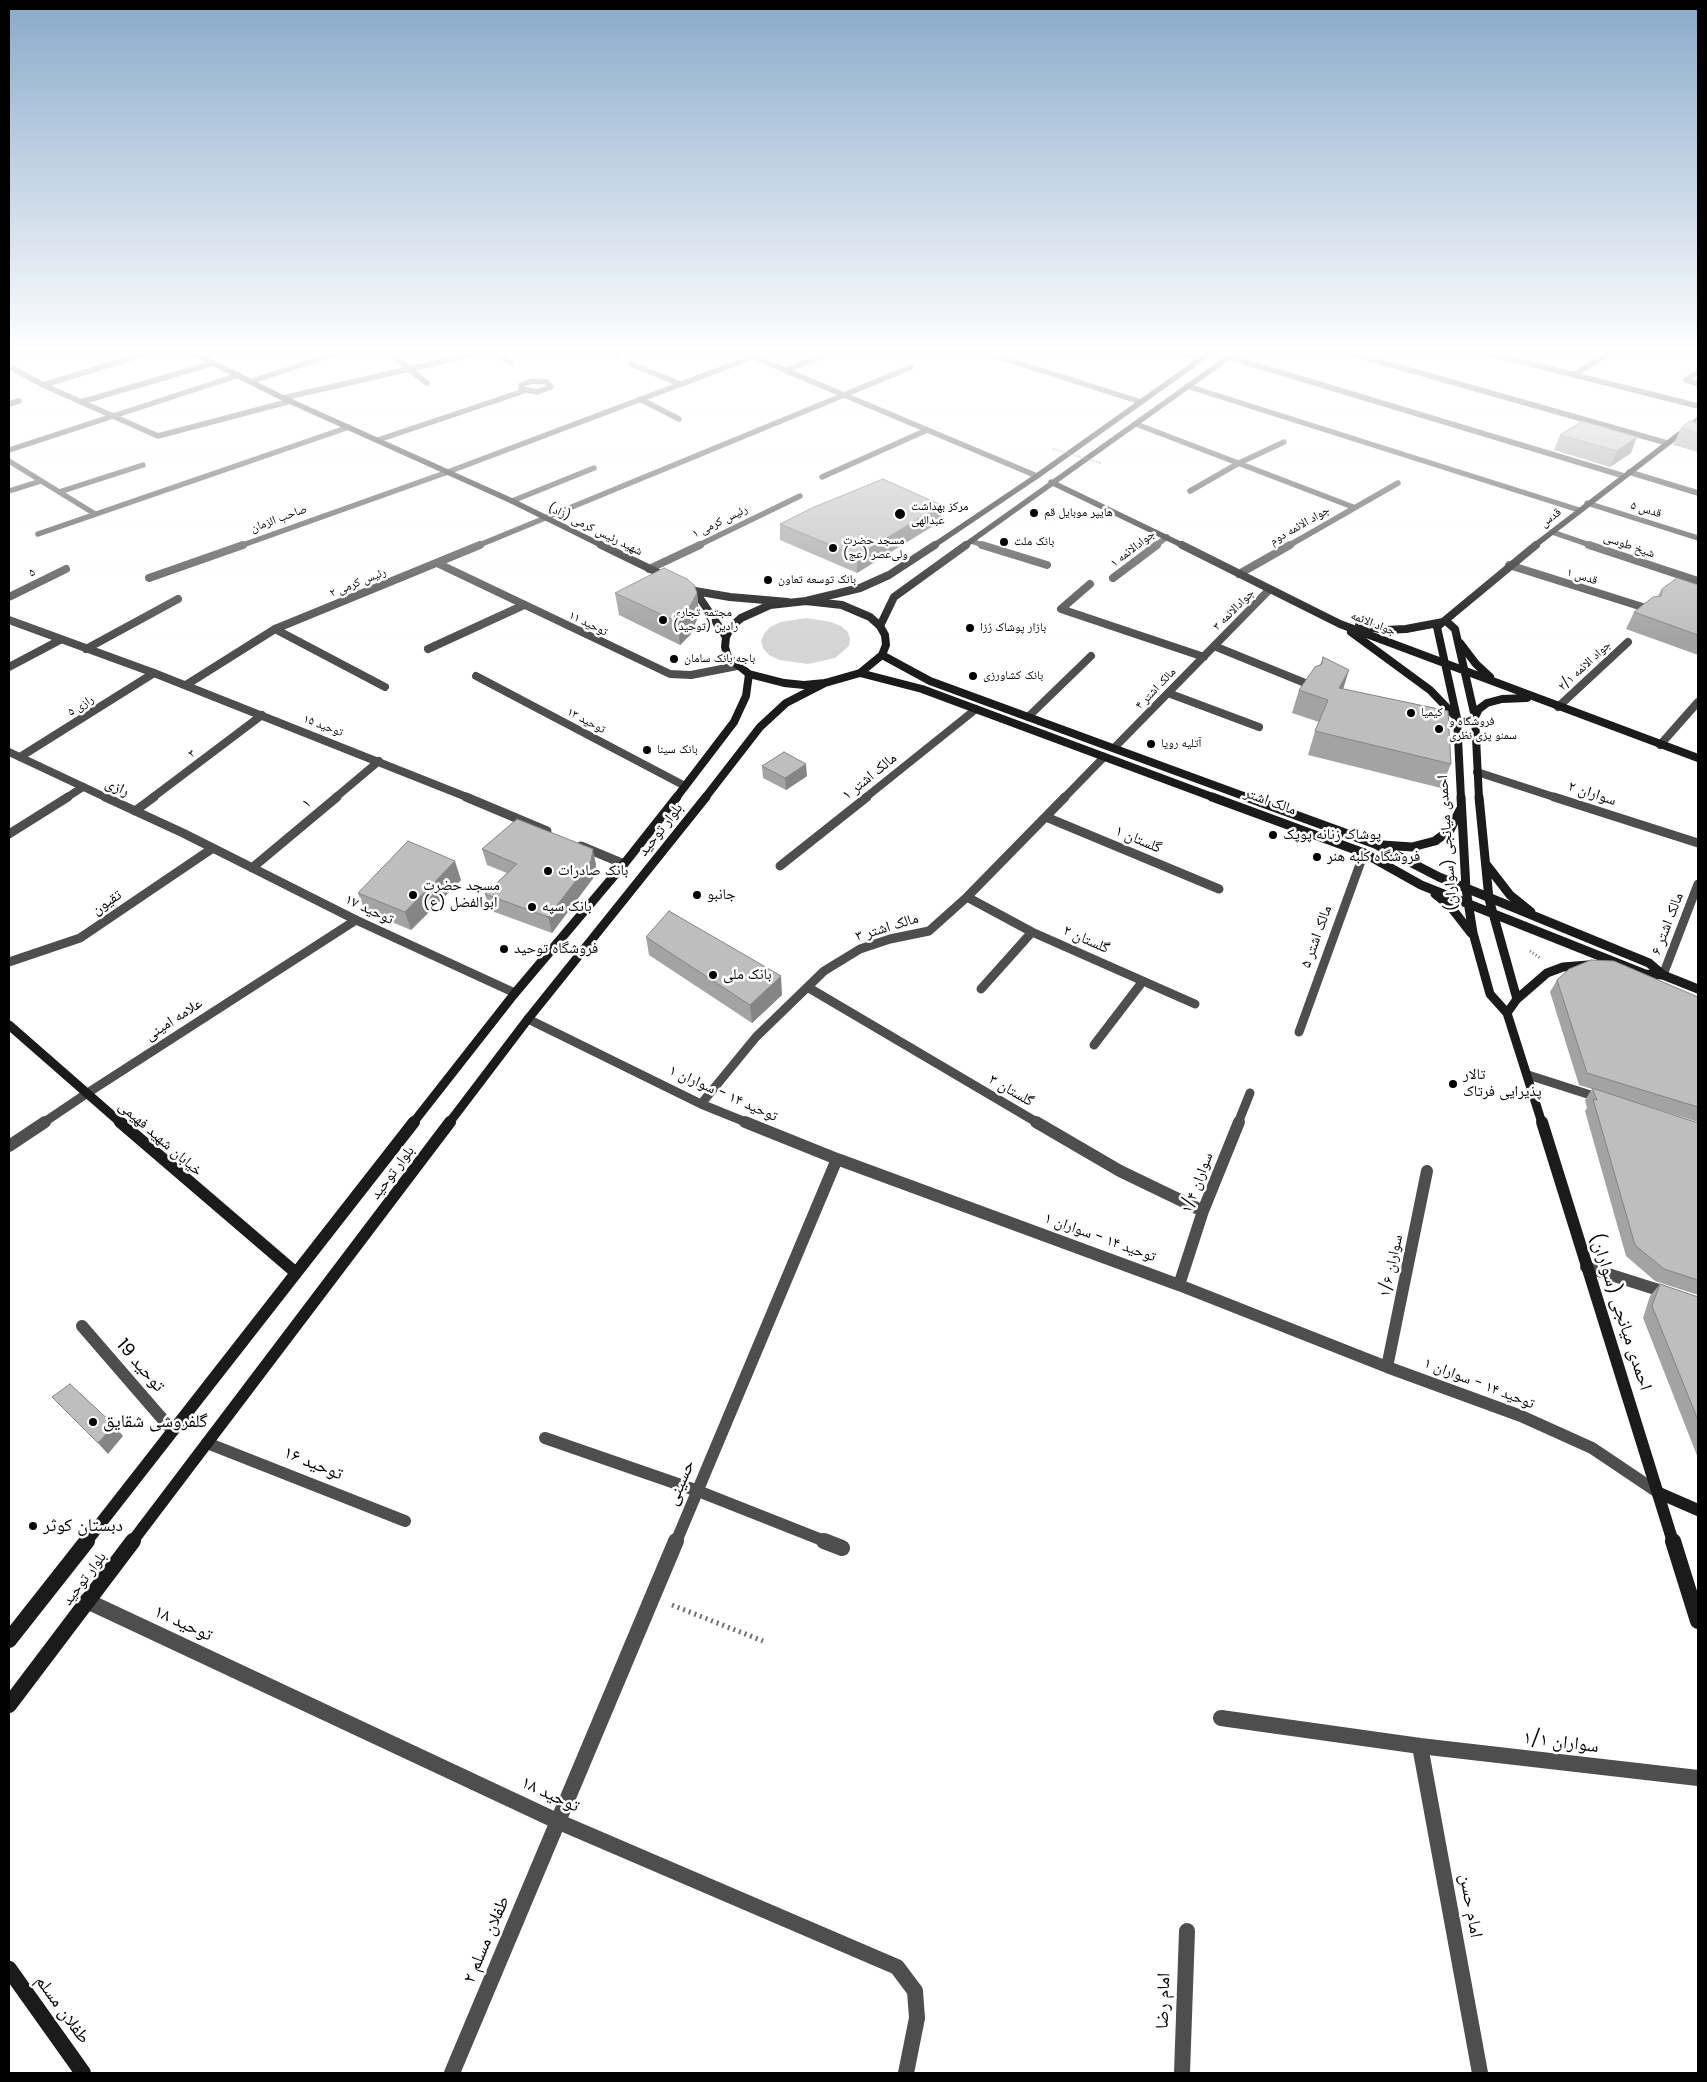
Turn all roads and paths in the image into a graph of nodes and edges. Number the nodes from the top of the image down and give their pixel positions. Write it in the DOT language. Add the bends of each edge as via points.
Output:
graph roads {
  1 [pos="290,447"];
  2 [pos="393,447"];
  3 [pos="513,447"];
  4 [pos="718,447"];
  5 [pos="889,447"];
  6 [pos="968,447"];
  7 [pos="1078,447"];
  8 [pos="1102,447"];
  9 [pos="1197,447"];
  10 [pos="1273,447"];
  11 [pos="1380,447"];
  12 [pos="1536,447"];
  13 [pos="1661,447"];
  14 [pos="1053,449"];
  15 [pos="9,461"];
  16 [pos="1101,463"];
  17 [pos="1239,463"];
  18 [pos="144,465"];
  19 [pos="594,468"];
  20 [pos="445,473"];
  21 [pos="1627,474"];
  22 [pos="1037,476"];
  23 [pos="822,477"];
  24 [pos="42,481"];
  25 [pos="1051,482"];
  26 [pos="1398,483"];
  27 [pos="1190,491"];
  28 [pos="9,492"];
  29 [pos="59,492"];
  30 [pos="1698,493"];
  31 [pos="800,496"];
  32 [pos="512,501"];
  33 [pos="1587,503"];
  34 [pos="1353,507"];
  35 [pos="1579,510"];
  36 [pos="95,514"];
  37 [pos="546,518"];
  38 [pos="1552,532"];
  39 [pos="38,534"];
  40 [pos="1166,537"];
  41 [pos="1698,538"];
  42 [pos="972,541"];
  43 [pos="437,563"];
  44 [pos="1047,565"];
  45 [pos="1509,565"];
  46 [pos="66,569"];
  47 [pos="649,569"];
  48 [pos="1239,574"];
  49 [pos="149,578"];
  50 [pos="1113,578"];
  51 [pos="672,580"];
  52 [pos="1698,582"];
  53 [pos="679,584"];
  54 [pos="1090,584"];
  55 [pos="1269,590"];
  56 [pos="694,591"];
  57 [pos="9,597"];
  58 [pos="178,599"];
  59 [pos="806,601"];
  60 [pos="788,602"];
  61 [pos="524,605"];
  62 [pos="1649,610"];
  63 [pos="1324,616"];
  64 [pos="9,620"];
  65 [pos="1446,621"];
  66 [pos="1340,624"];
  67 [pos="880,626"];
  68 [pos="276,629"];
  69 [pos="726,636"];
  70 [pos="60,640"];
  71 [pos="1457,640"];
  72 [pos="1628,642"];
  73 [pos="1214,646"];
  74 [pos="86,649"];
  75 [pos="428,649"];
  76 [pos="882,655"];
  77 [pos="1091,656"];
  78 [pos="1204,657"];
  79 [pos="1444,663"];
  80 [pos="737,666"];
  81 [pos="9,667"];
  82 [pos="1464,670"];
  83 [pos="154,673"];
  84 [pos="860,673"];
  85 [pos="749,674"];
  86 [pos="476,676"];
  87 [pos="825,683"];
  88 [pos="1497,683"];
  89 [pos="186,685"];
  90 [pos="1310,685"];
  91 [pos="385,687"];
  92 [pos="1168,693"];
  93 [pos="1537,699"];
  94 [pos="1698,702"];
  95 [pos="1558,707"];
  96 [pos="976,709"];
  97 [pos="262,715"];
  98 [pos="1475,716"];
  99 [pos="1028,717"];
  100 [pos="1457,718"];
  101 [pos="1259,727"];
  102 [pos="1660,745"];
  103 [pos="1114,748"];
  104 [pos="9,752"];
  105 [pos="20,757"];
  106 [pos="1104,757"];
  107 [pos="1698,758"];
  108 [pos="379,761"];
  109 [pos="1477,772"];
  110 [pos="685,786"];
  111 [pos="83,787"];
  112 [pos="1460,810"];
  113 [pos="135,811"];
  114 [pos="1046,817"];
  115 [pos="9,834"];
  116 [pos="556,835"];
  117 [pos="575,843"];
  118 [pos="1698,843"];
  119 [pos="1375,844"];
  120 [pos="213,848"];
  121 [pos="1364,853"];
  122 [pos="624,864"];
  123 [pos="1486,864"];
  124 [pos="780,866"];
  125 [pos="252,868"];
  126 [pos="1698,884"];
  127 [pos="1421,885"];
  128 [pos="1220,889"];
  129 [pos="1466,889"];
  130 [pos="967,898"];
  131 [pos="1488,899"];
  132 [pos="1467,904"];
  133 [pos="1493,914"];
  134 [pos="356,920"];
  135 [pos="1544,921"];
  136 [pos="1032,932"];
  137 [pos="1475,940"];
  138 [pos="9,962"];
  139 [pos="1630,968"];
  140 [pos="1663,974"];
  141 [pos="1143,981"];
  142 [pos="809,988"];
  143 [pos="981,989"];
  144 [pos="1698,989"];
  145 [pos="514,993"];
  146 [pos="1517,999"];
  147 [pos="1195,1004"];
  148 [pos="1507,1013"];
  149 [pos="528,1019"];
  150 [pos="9,1025"];
  151 [pos="1299,1032"];
  152 [pos="1094,1045"];
  153 [pos="1528,1075"];
  154 [pos="1250,1093"];
  155 [pos="86,1094"];
  156 [pos="1613,1102"];
  157 [pos="701,1104"];
  158 [pos="9,1146"];
  159 [pos="837,1159"];
  160 [pos="1427,1171"];
  161 [pos="1203,1211"];
  162 [pos="1586,1267"];
  163 [pos="295,1272"];
  164 [pos="1179,1285"];
  165 [pos="1680,1297"];
  166 [pos="82,1326"];
  167 [pos="1387,1367"];
  168 [pos="172,1430"];
  169 [pos="545,1438"];
  170 [pos="207,1443"];
  171 [pos="698,1491"];
  172 [pos="1659,1493"];
  173 [pos="1698,1510"];
  174 [pos="405,1521"];
  175 [pos="842,1548"];
  176 [pos="653,1597"];
  177 [pos="87,1601"];
  178 [pos="1698,1621"];
  179 [pos="9,1640"];
  180 [pos="763,1641"];
  181 [pos="9,1705"];
  182 [pos="1221,1718"];
  183 [pos="1420,1746"];
  184 [pos="1698,1778"];
  185 [pos="560,1822"];
  186 [pos="1187,1931"];
  187 [pos="9,1970"];
  188 [pos="83,2073"];
  189 [pos="452,2073"];
  190 [pos="906,2073"];
  191 [pos="1182,2073"];
  192 [pos="1480,2073"];
  1 -- 36 [label="street"];
  2 -- 20 [label="main road, شهید رئیس کرمی (زاد)"];
  3 -- 20 [label="street, صاحب الزمان"];
  4 -- 37 [label="street, رئیس کرمی ۲"];
  5 -- 23 [label="street"];
  6 -- 22 [label="street"];
  7 -- 22 [label="main road"];
  8 -- 25 [label="main road"];
  9 -- 17 [label="street"];
  10 -- 17 [label="street"];
  11 -- 35 [label="street"];
  12 -- 21 [label="street"];
  13 -- 21 [label="main road, قدس"];
  14 -- 16 [label="path, bridge"];
  15 -- 24 [label="street"];
  17 -- 27 [label="street"];
  17 -- 34 [label="street"];
  18 -- 29 [label="street"];
  19 -- 32 [label="street"];
  20 -- 32 [label="main road, شهید رئیس کرمی (زاد)"];
  20 -- 49 [label="street, صاحب الزمان"];
  21 -- 30 [label="street"];
  21 -- 33 [label="main road, قدس"];
  22 -- 59 [label="main road" via="889,575 860,588"];
  24 -- 28 [label="street"];
  24 -- 29 [label="street"];
  25 -- 40 [label="main road, جواد الائمه"];
  25 -- 42 [label="main road"];
  26 -- 34 [label="street, جواد الائمه دوم"];
  29 -- 36 [label="street"];
  31 -- 47 [label="street, رئیس کرمی ۱"];
  32 -- 37 [label="main road, شهید رئیس کرمی (زاد)"];
  33 -- 35 [label="main road, قدس"];
  33 -- 41 [label="street, قدس ۵"];
  34 -- 48 [label="street, جواد الائمه دوم"];
  35 -- 38 [label="main road, قدس"];
  36 -- 39 [label="street"];
  37 -- 43 [label="street, رئیس کرمی ۲"];
  37 -- 47 [label="main road, شهید رئیس کرمی (زاد)"];
  38 -- 45 [label="main road, قدس"];
  38 -- 52 [label="street, شیخ طوسی"];
  40 -- 48 [label="main road, جواد الائمه"];
  40 -- 50 [label="street, جوادالائمه ۱"];
  42 -- 44 [label="street"];
  42 -- 67 [label="main road" via="894,597"];
  43 -- 61 [label="street, توحید ۱۱"];
  43 -- 68 [label="street, رئیس کرمی ۲"];
  45 -- 62 [label="street, قدس ۱"];
  45 -- 65 [label="main road, قدس"];
  46 -- 57 [label="street, ۵"];
  47 -- 51 [label="main road, شهید رئیس کرمی (زاد)"];
  48 -- 55 [label="main road, جواد الائمه"];
  53 -- 56 [label="main road"];
  54 -- 78 [label="street" via="1061,609"];
  55 -- 63 [label="main road, جواد الائمه"];
  55 -- 73 [label="street, جوادالائمه ۳"];
  56 -- 60 [label="main road"];
  56 -- 69 [label="main road"];
  58 -- 74 [label="street"];
  59 -- 60 [label="main road"];
  59 -- 67 [label="main road" via="842,605 870,617"];
  60 -- 69 [label="main road" via="747,614 731,627"];
  61 -- 75 [label="street"];
  61 -- 80 [label="street, توحید ۱۱" via="670,674 692,675"];
  63 -- 65 [label="main road" via="1385,630 1425,627"];
  63 -- 66 [label="main road, جواد الائمه"];
  64 -- 70 [label="street, توحید ۱۵"];
  65 -- 71 [label="main road" via="1456,629"];
  65 -- 79 [label="main road" via="1437,627"];
  66 -- 79 [label="main road, جواد الائمه"];
  66 -- 100 [label="main road" via="1430,690"];
  67 -- 76 [label="main road" via="886,645"];
  68 -- 89 [label="street, رئیس کرمی ۲"];
  68 -- 91 [label="street"];
  69 -- 80 [label="main road" via="728,657"];
  70 -- 74 [label="street, توحید ۱۵"];
  70 -- 81 [label="street"];
  71 -- 82 [label="main road"];
  71 -- 88 [label="main road"];
  72 -- 95 [label="street, جواد الائمه ۲/۱"];
  73 -- 78 [label="street, مالک اشتر ۴"];
  73 -- 90 [label="street"];
  74 -- 83 [label="street, توحید ۱۵"];
  76 -- 84 [label="main road"];
  76 -- 99 [label="main road, مالک اشتر" via="930,681"];
  77 -- 99 [label="street"];
  78 -- 92 [label="street, مالک اشتر ۴"];
  79 -- 82 [label="main road, جواد الائمه"];
  79 -- 100 [label="main road, احمدی میانجی (سواران)"];
  80 -- 85 [label="main road"];
  82 -- 88 [label="main road, جواد الائمه"];
  82 -- 98 [label="main road"];
  83 -- 89 [label="street, توحید ۱۵"];
  83 -- 105 [label="street, رازی ۵"];
  84 -- 87 [label="main road"];
  84 -- 96 [label="main road, مالک اشتر" via="922,689"];
  85 -- 87 [label="main road" via="784,684"];
  85 -- 110 [label="main road, بلوار توحید" via="746,696 734,722"];
  86 -- 110 [label="street, توحید ۱۳"];
  87 -- 149 [label="main road, بلوار توحید" via="786,703 760,727"];
  88 -- 93 [label="main road, جواد الائمه"];
  89 -- 97 [label="street, توحید ۱۵"];
  92 -- 101 [label="street"];
  92 -- 103 [label="street, مالک اشتر ۴"];
  93 -- 95 [label="main road, جواد الائمه"];
  93 -- 98 [label="main road" via="1517,697 1487,703"];
  94 -- 102 [label="street"];
  95 -- 102 [label="main road, جواد الائمه"];
  96 -- 106 [label="main road, مالک اشتر"];
  96 -- 124 [label="street, مالک اشتر ۱"];
  97 -- 108 [label="street, توحید ۱۵"];
  97 -- 113 [label="street, ۳"];
  98 -- 109 [label="main road"];
  99 -- 103 [label="main road, مالک اشتر"];
  100 -- 112 [label="main road, احمدی میانجی (سواران)"];
  102 -- 107 [label="main road, جواد الائمه"];
  103 -- 119 [label="main road, مالک اشتر"];
  104 -- 105 [label="street, رازی"];
  105 -- 111 [label="street, رازی"];
  106 -- 114 [label="street, مالک اشتر ۳"];
  106 -- 121 [label="main road, مالک اشتر"];
  108 -- 116 [label="street, توحید ۱۵"];
  108 -- 125 [label="street, ۱"];
  109 -- 118 [label="street, سواران ۲"];
  109 -- 123 [label="main road"];
  110 -- 122 [label="main road, بلوار توحید"];
  111 -- 113 [label="street, رازی"];
  111 -- 115 [label="street"];
  112 -- 119 [label="main road" via="1450,830 1435,841 1397,847"];
  112 -- 129 [label="main road, احمدی میانجی (سواران)"];
  113 -- 120 [label="street, رازی"];
  114 -- 128 [label="street, گلستان ۱"];
  114 -- 130 [label="street, مالک اشتر ۳"];
  117 -- 122 [label="street"];
  119 -- 129 [label="main road, مالک اشتر"];
  120 -- 125 [label="street, توحید ۱۷"];
  120 -- 138 [label="street, تقیون" via="80,938"];
  121 -- 127 [label="main road, مالک اشتر"];
  121 -- 151 [label="street, مالک اشتر ۵"];
  122 -- 145 [label="main road, بلوار توحید"];
  123 -- 131 [label="main road"];
  123 -- 135 [label="main road" via="1510,895"];
  125 -- 134 [label="street, توحید ۱۷"];
  126 -- 140 [label="street, مالک اشتر ۶"];
  127 -- 132 [label="main road, مالک اشتر"];
  127 -- 137 [label="main road" via="1450,906"];
  129 -- 131 [label="main road, مالک اشتر"];
  129 -- 132 [label="main road, احمدی میانجی (سواران)"];
  130 -- 136 [label="street, گلستان ۲"];
  130 -- 142 [label="street, مالک اشتر ۳" via="929,930 860,949 824,971"];
  131 -- 133 [label="main road"];
  131 -- 135 [label="main road, مالک اشتر"];
  132 -- 133 [label="main road, مالک اشتر"];
  132 -- 137 [label="main road, احمدی میانجی (سواران)"];
  133 -- 139 [label="main road, مالک اشتر"];
  133 -- 146 [label="main road"];
  134 -- 145 [label="street, توحید ۱۷"];
  134 -- 155 [label="street, علامه امینی"];
  135 -- 140 [label="main road, مالک اشتر" via="1650,963"];
  136 -- 141 [label="street, گلستان ۲"];
  136 -- 143 [label="street"];
  137 -- 148 [label="main road, احمدی میانجی (سواران)" via="1490,994"];
  139 -- 140 [label="main road, مالک اشتر" via="1645,974"];
  139 -- 146 [label="main road" via="1563,967 1547,973"];
  140 -- 144 [label="main road, مالک اشتر"];
  141 -- 147 [label="street, گلستان ۲"];
  141 -- 152 [label="street"];
  142 -- 157 [label="street, مالک اشتر ۳" via="756,1037"];
  142 -- 161 [label="street, گلستان ۳" via="1120,1171"];
  145 -- 163 [label="main road, بلوار توحید"];
  146 -- 148 [label="main road"];
  148 -- 153 [label="main road, احمدی میانجی (سواران)"];
  149 -- 157 [label="street, توحید ۱۴ - سواران ۱"];
  149 -- 170 [label="main road, بلوار توحید"];
  150 -- 155 [label="main road, خیابان شهید فهیمی"];
  153 -- 156 [label="street"];
  153 -- 162 [label="main road, احمدی میانجی (سواران)"];
  154 -- 161 [label="street, سواران ۱/۴"];
  155 -- 158 [label="street, علامه امینی"];
  155 -- 163 [label="main road, خیابان شهید فهیمی"];
  157 -- 159 [label="street, توحید ۱۴ - سواران ۱"];
  159 -- 164 [label="street, توحید ۱۴ - سواران ۱"];
  159 -- 171 [label="street, حسینی"];
  160 -- 167 [label="street, سواران ۱/۶"];
  161 -- 164 [label="street, سواران ۱/۴"];
  162 -- 165 [label="street"];
  162 -- 172 [label="main road, احمدی میانجی (سواران)"];
  163 -- 168 [label="main road, بلوار توحید"];
  164 -- 167 [label="street, توحید ۱۴ - سواران ۱"];
  166 -- 168 [label="street, توحید 19"];
  167 -- 172 [label="street, توحید ۱۴ - سواران ۱" via="1521,1416 1592,1448"];
  168 -- 179 [label="main road, بلوار توحید"];
  169 -- 171 [label="street"];
  170 -- 174 [label="street, توحید ۱۶"];
  170 -- 177 [label="main road, بلوار توحید"];
  171 -- 175 [label="street"];
  171 -- 176 [label="street, حسینی"];
  172 -- 173 [label="main road"];
  172 -- 178 [label="main road, احمدی میانجی (سواران)"];
  176 -- 180 [label="path"];
  176 -- 185 [label="street, حسینی"];
  177 -- 181 [label="main road, بلوار توحید"];
  177 -- 185 [label="street, توحید ۱۸"];
  182 -- 183 [label="street, سواران ۱/۱"];
  183 -- 184 [label="street, سواران ۱/۱"];
  183 -- 192 [label="street, امام حسن"];
  185 -- 189 [label="street, طفلان مسلم ۲"];
  185 -- 190 [label="street, توحید ۱۸" via="897,1967 915,1990 917,2018"];
  186 -- 191 [label="street, امام رضا"];
  187 -- 188 [label="main road, طفلان مسلم"];
}
